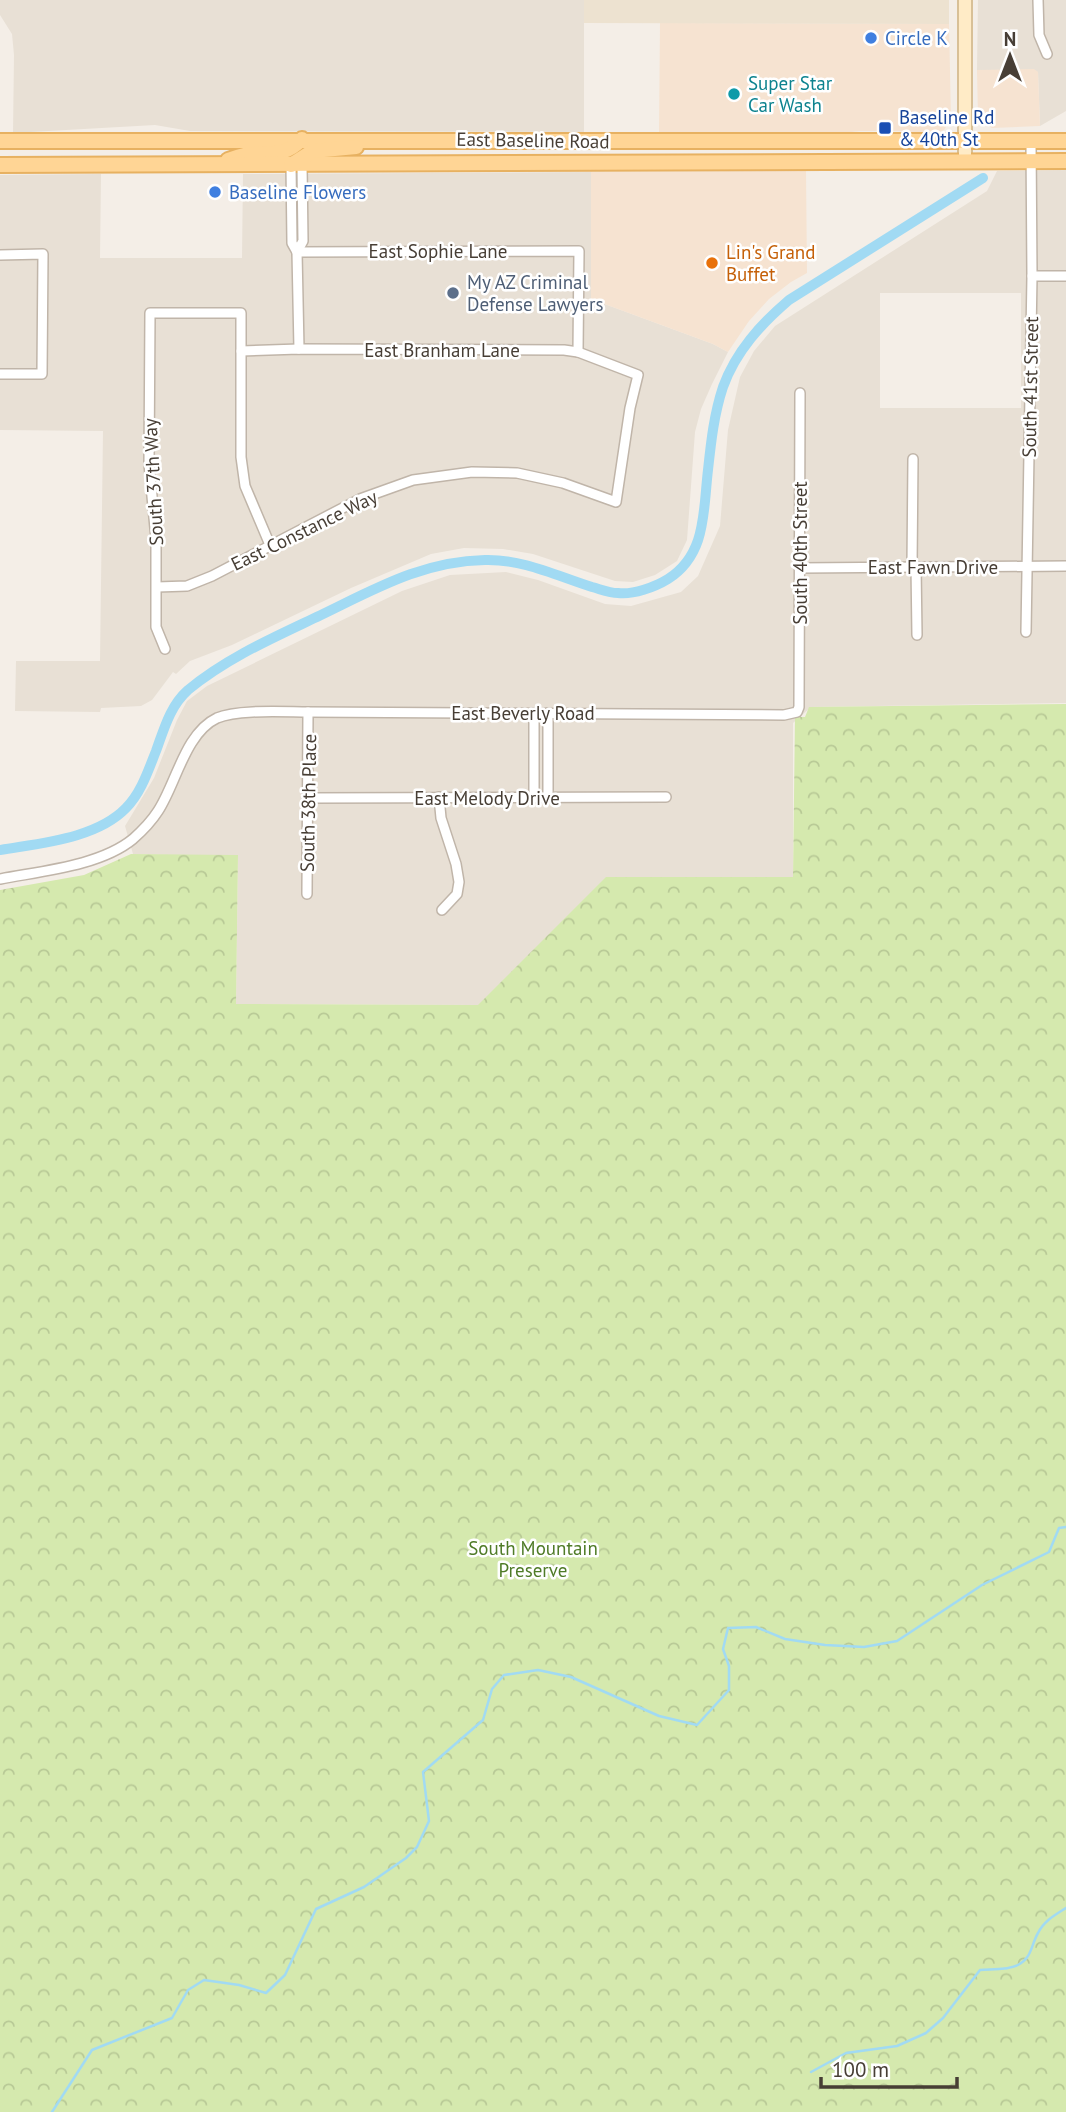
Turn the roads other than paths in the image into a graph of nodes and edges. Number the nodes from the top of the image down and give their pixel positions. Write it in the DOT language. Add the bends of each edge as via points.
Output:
graph roads {
  1 [pos="965,0"];
  2 [pos="1038,0"];
  3 [pos="1047,54"];
  4 [pos="94,140"];
  5 [pos="0,141"];
  6 [pos="1066,141"];
  7 [pos="965,142"];
  8 [pos="1031,142"];
  9 [pos="775,143"];
  10 [pos="297,152"];
  11 [pos="1031,161"];
  12 [pos="1066,161"];
  13 [pos="965,162"];
  14 [pos="774,163"];
  15 [pos="0,165"];
  16 [pos="94,165"];
  17 [pos="302,214"];
  18 [pos="292,215"];
  19 [pos="297,252"];
  20 [pos="0,255"];
  21 [pos="1032,276"];
  22 [pos="1066,276"];
  23 [pos="299,349"];
  24 [pos="241,351"];
  25 [pos="578,352"];
  26 [pos="0,374"];
  27 [pos="800,393"];
  28 [pos="913,459"];
  29 [pos="616,502"];
  30 [pos="270,545"];
  31 [pos="914,566"];
  32 [pos="1066,566"];
  33 [pos="1027,567"];
  34 [pos="800,568"];
  35 [pos="157,587"];
  36 [pos="1026,632"];
  37 [pos="917,635"];
  38 [pos="165,649"];
  39 [pos="308,712"];
  40 [pos="797,712"];
  41 [pos="534,713"];
  42 [pos="548,713"];
  43 [pos="439,797"];
  44 [pos="666,797"];
  45 [pos="309,798"];
  46 [pos="534,798"];
  47 [pos="548,798"];
  48 [pos="0,879"];
  49 [pos="307,894"];
  50 [pos="442,909"];
  1 -- 7 [label="main road"];
  2 -- 3 [label="street" via="1039,35"];
  4 -- 5 [label="main road, East Baseline Road"];
  4 -- 10 [label="main road, East Baseline Road"];
  4 -- 16 [label="main road"];
  6 -- 8 [label="main road, East Baseline Road"];
  7 -- 8 [label="main road, East Baseline Road"];
  7 -- 9 [label="main road, East Baseline Road"];
  7 -- 13 [label="main road"];
  8 -- 11 [label="street, South 41st Street"];
  9 -- 10 [label="main road, East Baseline Road" via="381,139"];
  9 -- 14 [label="main road"];
  10 -- 14 [label="main road, East Baseline Road"];
  10 -- 16 [label="main road, East Baseline Road" via="213,165"];
  10 -- 17 [label="street"];
  10 -- 18 [label="street"];
  11 -- 12 [label="main road, East Baseline Road"];
  11 -- 13 [label="main road, East Baseline Road"];
  11 -- 21 [label="street, South 41st Street"];
  13 -- 14 [label="main road, East Baseline Road"];
  15 -- 16 [label="main road, East Baseline Road"];
  17 -- 18 [label="street"];
  17 -- 19 [label="street" via="303,241"];
  18 -- 19 [label="street" via="292,243"];
  19 -- 23 [label="street"];
  19 -- 25 [label="street, East Sophie Lane" via="579,251"];
  20 -- 26 [label="street" via="43,254 42,374"];
  21 -- 22 [label="street"];
  21 -- 33 [label="street, South 41st Street"];
  23 -- 24 [label="street, East Branham Lane"];
  23 -- 25 [label="street, East Branham Lane"];
  24 -- 30 [label="street" via="245,486"];
  24 -- 35 [label="street, South 37th Way" via="240,313 150,313 149,464"];
  25 -- 29 [label="street, East Branham Lane" via="638,375"];
  27 -- 34 [label="street, South 40th Street"];
  28 -- 31 [label="street"];
  29 -- 30 [label="street, East Constance Way" via="551,480 517,473 472,472 414,480 360,499"];
  30 -- 35 [label="street, East Constance Way" via="187,586"];
  31 -- 33 [label="street, East Fawn Drive"];
  31 -- 34 [label="street, East Fawn Drive"];
  31 -- 37 [label="street"];
  32 -- 33 [label="street, East Fawn Drive"];
  33 -- 36 [label="street, South 41st Street"];
  34 -- 40 [label="street, South 40th Street"];
  35 -- 38 [label="street, South 37th Way" via="156,627"];
  39 -- 41 [label="street, East Beverly Road"];
  39 -- 45 [label="street, South 38th Place"];
  39 -- 48 [label="street, East Beverly Road" via="219,717 199,732 158,811 131,841 91,860"];
  40 -- 42 [label="street, East Beverly Road"];
  41 -- 42 [label="street, East Beverly Road"];
  41 -- 46 [label="street"];
  42 -- 47 [label="street"];
  43 -- 45 [label="street, East Melody Drive"];
  43 -- 46 [label="street, East Melody Drive"];
  43 -- 50 [label="street" via="459,881 457,894"];
  44 -- 47 [label="street, East Melody Drive"];
  45 -- 49 [label="street, South 38th Place"];
  46 -- 47 [label="street, East Melody Drive"];
}
